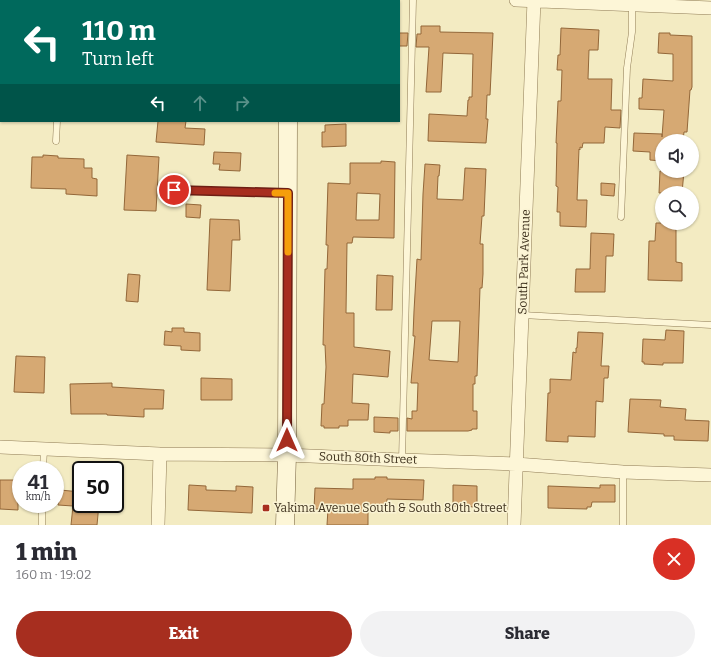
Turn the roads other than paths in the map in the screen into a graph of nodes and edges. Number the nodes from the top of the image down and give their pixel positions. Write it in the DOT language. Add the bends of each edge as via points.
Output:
graph roads {
  1 [pos="413,0"];
  2 [pos="516,0"];
  3 [pos="534,0"];
  4 [pos="632,4"];
  5 [pos="711,8"];
  6 [pos="57,122"];
  7 [pos="288,122"];
  8 [pos="56,141"];
  9 [pos="174,190"];
  10 [pos="288,193"];
  11 [pos="621,217"];
  12 [pos="522,315"];
  13 [pos="711,325"];
  14 [pos="0,447"];
  15 [pos="44,449"];
  16 [pos="160,454"];
  17 [pos="287,455"];
  18 [pos="402,460"];
  19 [pos="43,461"];
  20 [pos="516,464"];
  21 [pos="624,472"];
  22 [pos="711,475"];
  23 [pos="42,513"];
  24 [pos="42,525"];
  25 [pos="158,525"];
  26 [pos="285,525"];
  27 [pos="514,525"];
  28 [pos="623,525"];
  1 -- 18 [label="lane"];
  2 -- 3 [label="street"];
  3 -- 4 [label="street"];
  3 -- 12 [label="street, South Park Avenue"];
  4 -- 5 [label="street"];
  4 -- 11 [label="lane"];
  6 -- 8 [label="lane"];
  7 -- 10 [label="main road"];
  9 -- 10 [label="lane"];
  10 -- 17 [label="main road"];
  12 -- 13 [label="lane"];
  12 -- 20 [label="street, South Park Avenue"];
  14 -- 15 [label="street, South 80th Street"];
  15 -- 16 [label="street, South 80th Street"];
  15 -- 19 [label="lane"];
  16 -- 17 [label="street, South 80th Street"];
  16 -- 25 [label="street"];
  17 -- 18 [label="street, South 80th Street"];
  17 -- 26 [label="main road"];
  18 -- 20 [label="street, South 80th Street"];
  20 -- 21 [label="street, South 80th Street"];
  20 -- 27 [label="street, South Park Avenue"];
  21 -- 22 [label="street, South 80th Street"];
  21 -- 28 [label="lane"];
  23 -- 24 [label="lane"];
}
